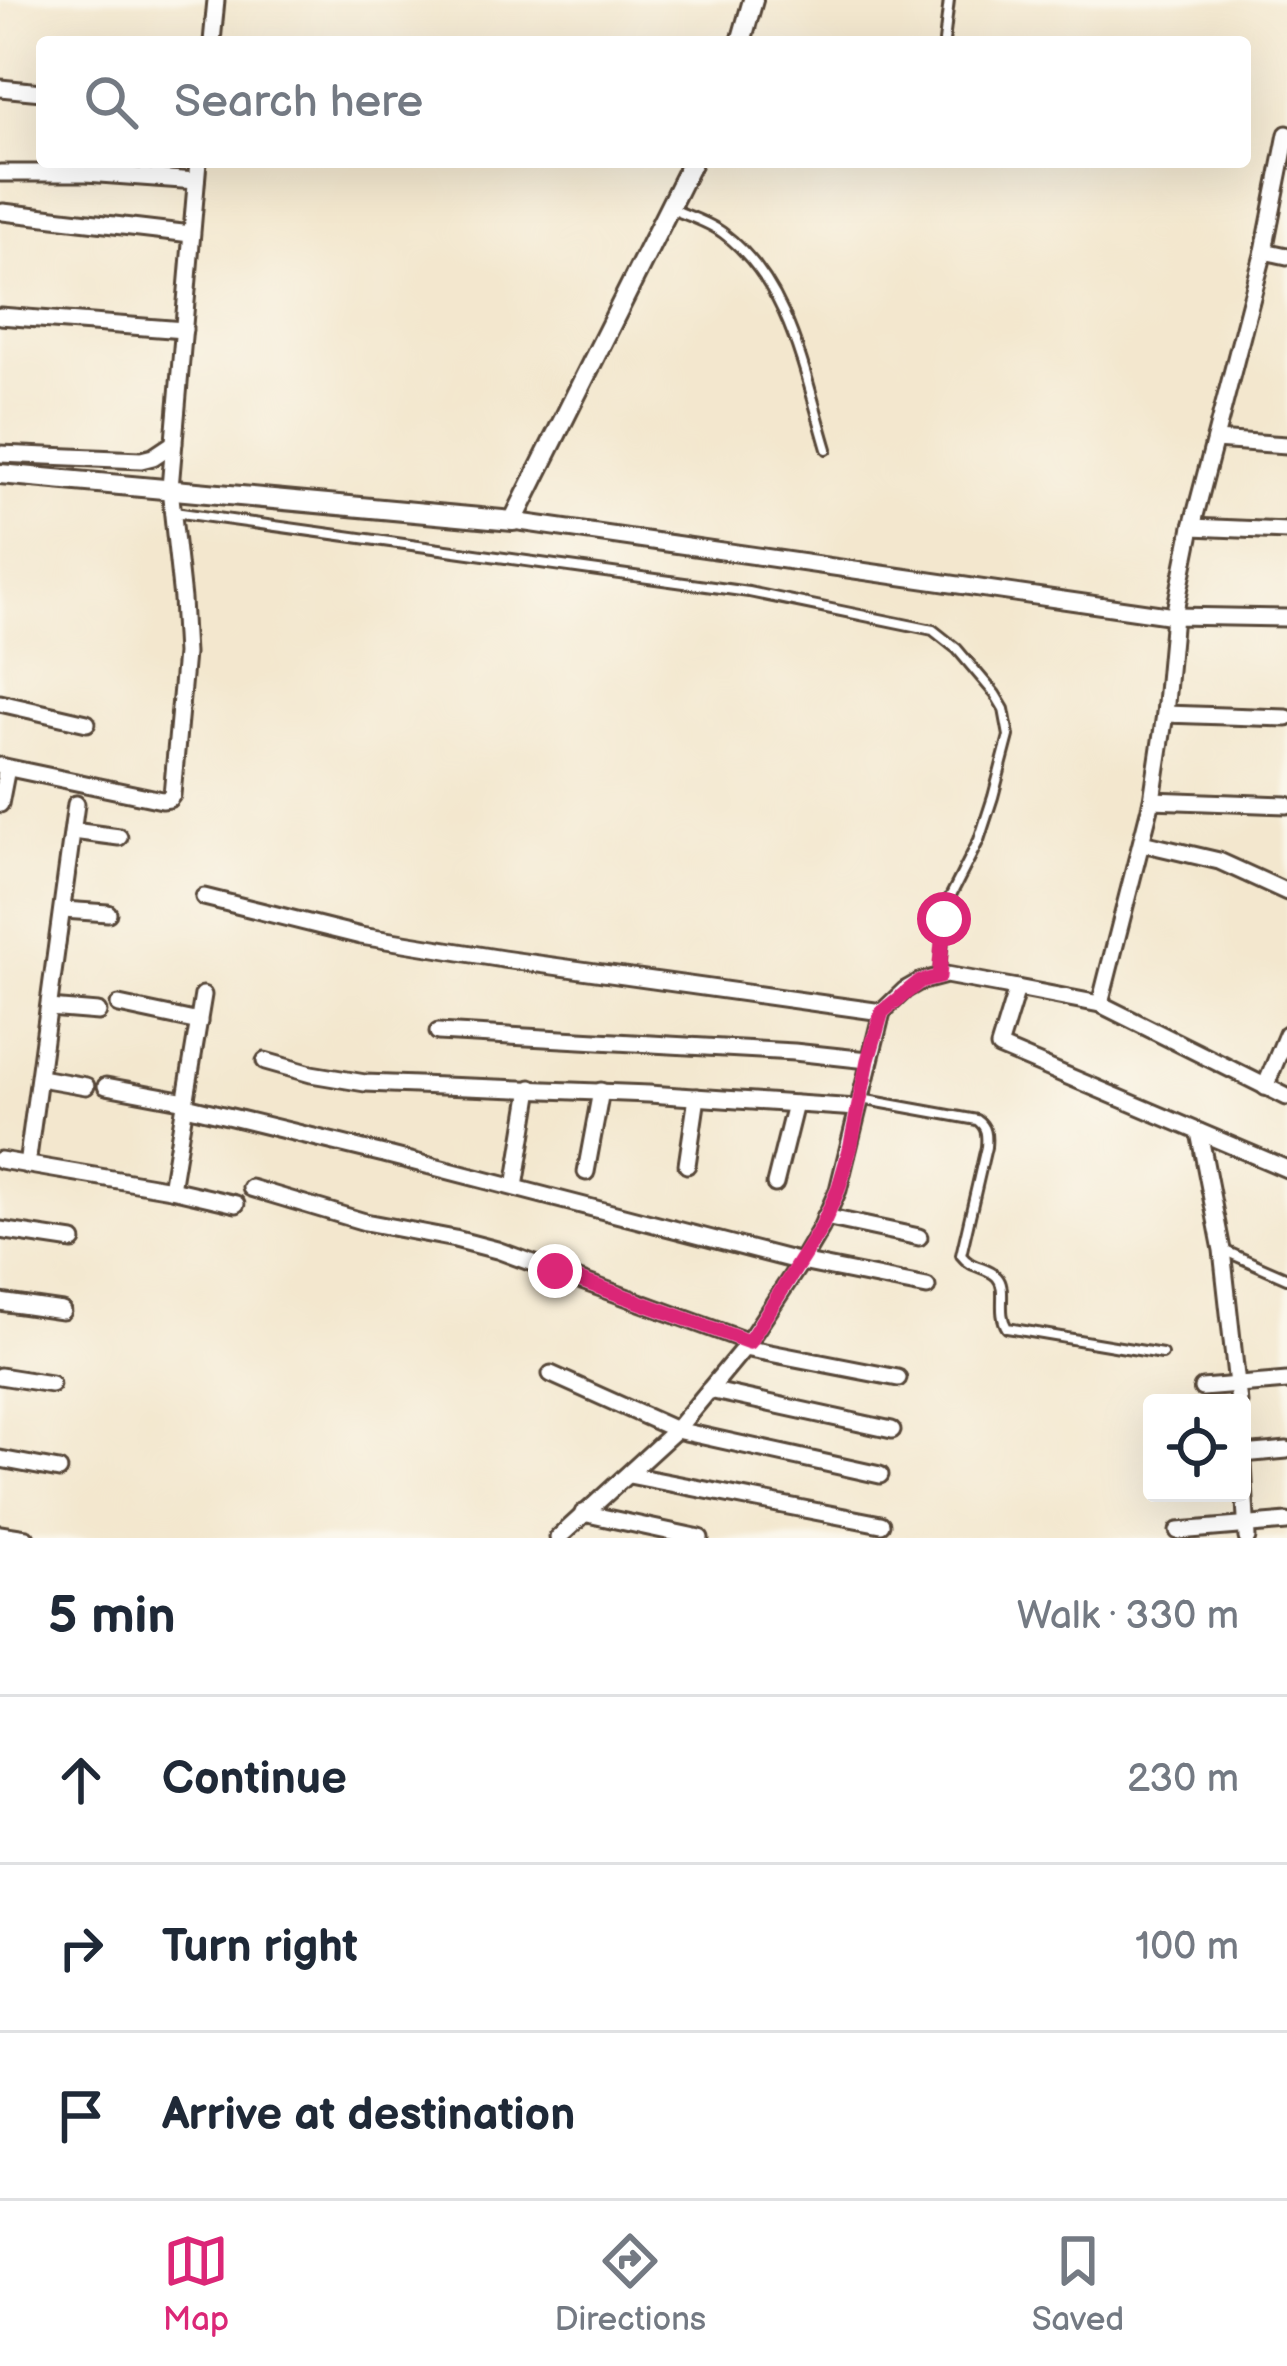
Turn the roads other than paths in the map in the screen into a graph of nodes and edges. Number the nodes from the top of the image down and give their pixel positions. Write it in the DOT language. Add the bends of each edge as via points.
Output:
graph roads {
  1 [pos="217,0"];
  2 [pos="753,0"];
  3 [pos="949,0"];
  4 [pos="213,36"];
  5 [pos="743,36"];
  6 [pos="945,36"];
  7 [pos="0,88"];
  8 [pos="36,91"];
  9 [pos="1287,134"];
  10 [pos="197,168"];
  11 [pos="689,168"];
  12 [pos="0,173"];
  13 [pos="196,181"];
  14 [pos="670,209"];
  15 [pos="3,212"];
  16 [pos="191,234"];
  17 [pos="1264,251"];
  18 [pos="1287,256"];
  19 [pos="0,316"];
  20 [pos="184,330"];
  21 [pos="1215,440"];
  22 [pos="174,443"];
  23 [pos="1287,445"];
  24 [pos="827,449"];
  25 [pos="0,454"];
  26 [pos="0,474"];
  27 [pos="160,487"];
  28 [pos="172,512"];
  29 [pos="513,521"];
  30 [pos="1192,527"];
  31 [pos="1287,531"];
  32 [pos="1174,616"];
  33 [pos="1287,619"];
  34 [pos="0,703"];
  35 [pos="1165,714"];
  36 [pos="1287,718"];
  37 [pos="87,723"];
  38 [pos="3,767"];
  39 [pos="1152,800"];
  40 [pos="0,804"];
  41 [pos="76,804"];
  42 [pos="1287,806"];
  43 [pos="73,831"];
  44 [pos="119,837"];
  45 [pos="1142,843"];
  46 [pos="1287,892"];
  47 [pos="204,897"];
  48 [pos="63,910"];
  49 [pos="108,913"];
  50 [pos="939,977"];
  51 [pos="1018,988"];
  52 [pos="203,995"];
  53 [pos="1100,1004"];
  54 [pos="119,1005"];
  55 [pos="49,1009"];
  56 [pos="98,1012"];
  57 [pos="882,1012"];
  58 [pos="199,1022"];
  59 [pos="438,1032"];
  60 [pos="1287,1034"];
  61 [pos="868,1060"];
  62 [pos="265,1061"];
  63 [pos="40,1078"];
  64 [pos="86,1086"];
  65 [pos="106,1086"];
  66 [pos="1265,1087"];
  67 [pos="531,1088"];
  68 [pos="601,1091"];
  69 [pos="1287,1096"];
  70 [pos="697,1097"];
  71 [pos="858,1103"];
  72 [pos="186,1104"];
  73 [pos="796,1104"];
  74 [pos="1199,1132"];
  75 [pos="0,1160"];
  76 [pos="28,1165"];
  77 [pos="687,1166"];
  78 [pos="1287,1169"];
  79 [pos="586,1172"];
  80 [pos="775,1184"];
  81 [pos="251,1187"];
  82 [pos="515,1187"];
  83 [pos="171,1189"];
  84 [pos="236,1204"];
  85 [pos="826,1217"];
  86 [pos="0,1230"];
  87 [pos="919,1237"];
  88 [pos="73,1241"];
  89 [pos="1222,1250"];
  90 [pos="801,1262"];
  91 [pos="1287,1278"];
  92 [pos="927,1287"];
  93 [pos="0,1302"];
  94 [pos="62,1311"];
  95 [pos="747,1345"];
  96 [pos="1162,1354"];
  97 [pos="551,1374"];
  98 [pos="0,1376"];
  99 [pos="898,1378"];
  100 [pos="1287,1381"];
  101 [pos="51,1384"];
  102 [pos="1238,1385"];
  103 [pos="1202,1388"];
  104 [pos="710,1390"];
  105 [pos="1238,1394"];
  106 [pos="676,1430"];
  107 [pos="892,1430"];
  108 [pos="1287,1450"];
  109 [pos="1251,1453"];
  110 [pos="0,1460"];
  111 [pos="59,1470"];
  112 [pos="629,1475"];
  113 [pos="880,1475"];
  114 [pos="1244,1502"];
  115 [pos="583,1513"];
  116 [pos="1287,1522"];
  117 [pos="881,1525"];
  118 [pos="1178,1532"];
  119 [pos="1246,1532"];
  120 [pos="0,1534"];
  121 [pos="26,1538"];
  122 [pos="558,1538"];
  123 [pos="700,1538"];
  1 -- 4 [label="street"];
  2 -- 5 [label="street"];
  3 -- 6 [label="lane"];
  7 -- 8 [label="street"];
  9 -- 17 [label="street"];
  10 -- 13 [label="street"];
  11 -- 14 [label="street"];
  12 -- 13 [label="street"];
  13 -- 16 [label="street"];
  14 -- 24 [label="lane" via="720,230 772,286"];
  14 -- 29 [label="street"];
  15 -- 16 [label="street"];
  16 -- 20 [label="street"];
  17 -- 18 [label="street"];
  17 -- 21 [label="street"];
  19 -- 20 [label="street"];
  20 -- 22 [label="street"];
  21 -- 23 [label="street"];
  21 -- 30 [label="street"];
  22 -- 25 [label="street" via="141,460"];
  22 -- 27 [label="street"];
  26 -- 27 [label="street"];
  27 -- 28 [label="street"];
  27 -- 29 [label="street"];
  28 -- 38 [label="street" via="185,654 169,800"];
  28 -- 50 [label="lane" via="749,592 933,630 994,694 1009,736 979,840 947,904"];
  29 -- 32 [label="street"];
  30 -- 31 [label="street"];
  30 -- 32 [label="street"];
  32 -- 33 [label="street"];
  32 -- 35 [label="street"];
  34 -- 37 [label="street"];
  35 -- 36 [label="street"];
  35 -- 39 [label="street"];
  38 -- 40 [label="street"];
  39 -- 42 [label="street"];
  39 -- 45 [label="street"];
  41 -- 43 [label="street"];
  43 -- 44 [label="street"];
  43 -- 48 [label="street"];
  45 -- 46 [label="street" via="1219,862"];
  45 -- 53 [label="street"];
  47 -- 57 [label="street" via="403,943"];
  48 -- 49 [label="street"];
  48 -- 55 [label="street"];
  50 -- 51 [label="street"];
  50 -- 57 [label="street" via="919,982"];
  51 -- 53 [label="street"];
  51 -- 74 [label="street" via="999,1047"];
  52 -- 58 [label="street"];
  53 -- 66 [label="street"];
  54 -- 58 [label="street"];
  55 -- 56 [label="street"];
  55 -- 63 [label="street"];
  57 -- 61 [label="street"];
  58 -- 72 [label="street"];
  59 -- 61 [label="street"];
  60 -- 66 [label="street"];
  61 -- 71 [label="street"];
  62 -- 67 [label="street" via="365,1083"];
  63 -- 64 [label="street"];
  63 -- 76 [label="street"];
  65 -- 72 [label="street"];
  66 -- 69 [label="street"];
  67 -- 68 [label="street"];
  67 -- 82 [label="street"];
  68 -- 70 [label="street"];
  68 -- 79 [label="street"];
  70 -- 73 [label="street"];
  70 -- 77 [label="street"];
  71 -- 73 [label="street"];
  71 -- 85 [label="street"];
  71 -- 96 [label="lane" via="984,1125 961,1256 997,1277 1007,1328"];
  72 -- 82 [label="street"];
  72 -- 83 [label="street"];
  73 -- 80 [label="street"];
  74 -- 78 [label="street"];
  74 -- 89 [label="street"];
  75 -- 76 [label="street"];
  76 -- 83 [label="street"];
  81 -- 95 [label="street" via="497,1250"];
  82 -- 90 [label="street"];
  83 -- 84 [label="street"];
  85 -- 87 [label="street"];
  85 -- 90 [label="street"];
  86 -- 88 [label="street"];
  89 -- 91 [label="lane"];
  89 -- 102 [label="street"];
  90 -- 92 [label="street"];
  90 -- 95 [label="street"];
  93 -- 94 [label="street"];
  95 -- 99 [label="street"];
  95 -- 104 [label="street"];
  97 -- 106 [label="street"];
  98 -- 101 [label="street"];
  100 -- 102 [label="street"];
  102 -- 103 [label="street"];
  102 -- 105 [label="street"];
  104 -- 106 [label="street"];
  104 -- 107 [label="street"];
  106 -- 112 [label="street"];
  106 -- 113 [label="street"];
  108 -- 109 [label="street"];
  110 -- 111 [label="street"];
  112 -- 115 [label="street"];
  112 -- 117 [label="street"];
  114 -- 119 [label="street"];
  115 -- 122 [label="street"];
  115 -- 123 [label="street"];
  116 -- 119 [label="street"];
  118 -- 119 [label="street"];
  120 -- 121 [label="street"];
}
